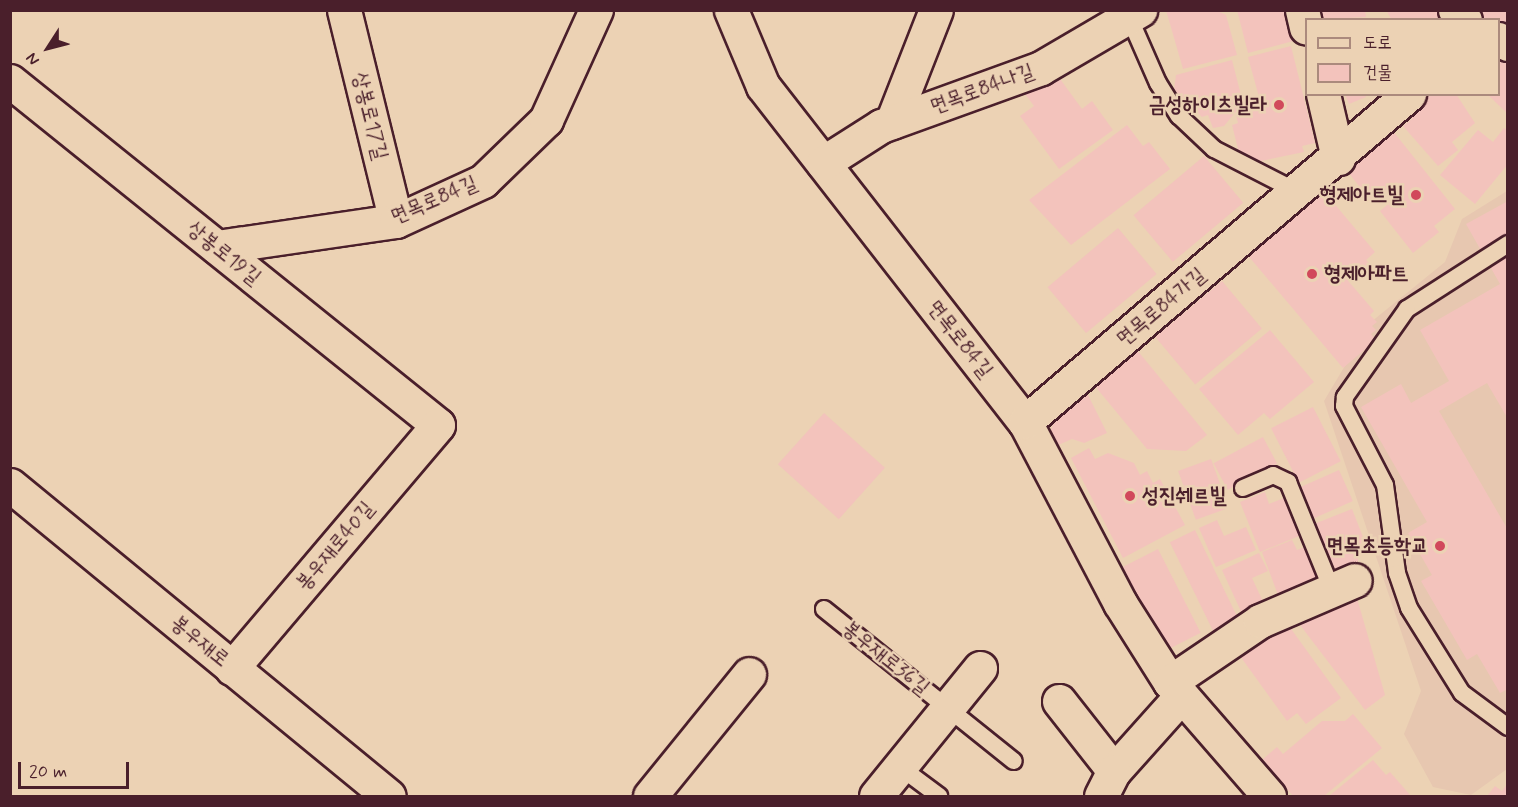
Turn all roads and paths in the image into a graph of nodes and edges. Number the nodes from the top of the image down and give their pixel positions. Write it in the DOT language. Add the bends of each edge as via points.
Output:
graph roads {
  1 [pos="344,10"];
  2 [pos="596,10"];
  3 [pos="731,10"];
  4 [pos="936,10"];
  5 [pos="1131,13"];
  6 [pos="10,81"];
  7 [pos="1323,96"];
  8 [pos="1407,96"];
  9 [pos="892,122"];
  10 [pos="1338,158"];
  11 [pos="823,163"];
  12 [pos="1298,192"];
  13 [pos="396,220"];
  14 [pos="1508,244"];
  15 [pos="217,247"];
  16 [pos="1025,422"];
  17 [pos="438,425"];
  18 [pos="10,485"];
  19 [pos="1243,488"];
  20 [pos="1343,585"];
  21 [pos="824,609"];
  22 [pos="232,668"];
  23 [pos="980,668"];
  24 [pos="749,674"];
  25 [pos="1175,689"];
  26 [pos="1059,701"];
  27 [pos="948,708"];
  28 [pos="1508,727"];
  29 [pos="1014,761"];
  30 [pos="900,767"];
  31 [pos="1107,784"];
  32 [pos="389,796"];
  33 [pos="650,796"];
  34 [pos="876,796"];
  35 [pos="939,796"];
  36 [pos="1269,796"];
  1 -- 13 [label="street, 상봉로17길"];
  2 -- 13 [label="street, 면목로84길" via="546,120 483,181"];
  3 -- 11 [label="street, 면목로84길" via="763,86"];
  4 -- 9 [label="street"];
  5 -- 9 [label="street, 면목로84나길" via="1031,72"];
  5 -- 12 [label="lane" via="1158,83 1179,116 1214,149"];
  6 -- 15 [label="street, 상봉로19길"];
  7 -- 10 [label="street"];
  8 -- 10 [label="street, 면목로84가길"];
  9 -- 11 [label="street, 면목로84나길"];
  10 -- 12 [label="street, 면목로84가길"];
  11 -- 16 [label="street, 면목로84길"];
  12 -- 16 [label="street, 면목로84가길"];
  13 -- 15 [label="street, 면목로84길"];
  14 -- 28 [label="lane" via="1407,309 1345,397 1344,406 1385,485 1397,573 1409,608 1462,693"];
  15 -- 17 [label="street, 상봉로19길"];
  16 -- 25 [label="street, 면목로84길" via="1120,603"];
  17 -- 22 [label="street, 봉우재로40길"];
  18 -- 22 [label="street, 봉우재로"];
  19 -- 20 [label="lane" via="1273,475 1288,482"];
  20 -- 25 [label="street" via="1260,621"];
  21 -- 27 [label="lane, 봉우재로36길"];
  22 -- 32 [label="street, 봉우재로"];
  23 -- 27 [label="street, 봉우재로36길"];
  24 -- 33 [label="street"];
  25 -- 31 [label="street"];
  25 -- 36 [label="street, 면목로84길"];
  26 -- 31 [label="street"];
  27 -- 29 [label="lane, 봉우재로36길"];
  27 -- 30 [label="street, 봉우재로36길"];
  30 -- 34 [label="street, 봉우재로36길"];
  30 -- 35 [label="lane"];
}
